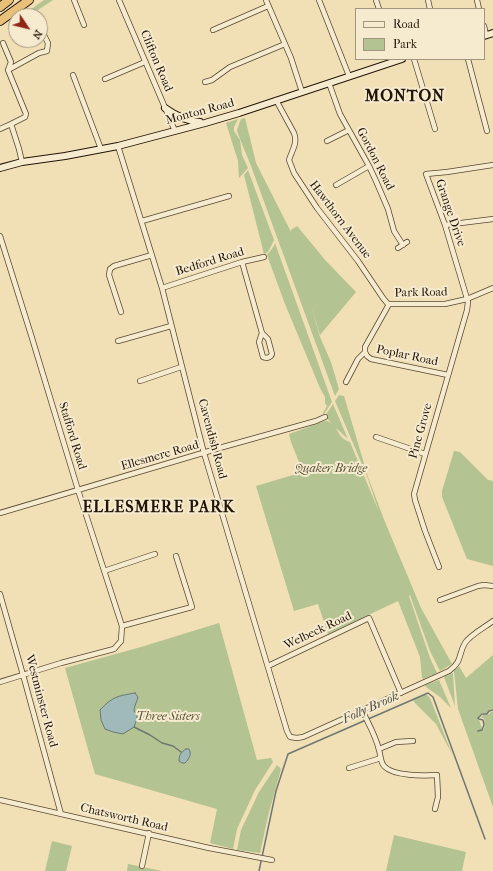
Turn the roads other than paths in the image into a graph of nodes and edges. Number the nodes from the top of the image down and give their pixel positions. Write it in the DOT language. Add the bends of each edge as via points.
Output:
graph roads {
  1 [pos="9,0"];
  2 [pos="29,0"];
  3 [pos="74,0"];
  4 [pos="119,0"];
  5 [pos="266,0"];
  6 [pos="319,0"];
  7 [pos="268,6"];
  8 [pos="0,7"];
  9 [pos="0,21"];
  10 [pos="84,25"];
  11 [pos="213,30"];
  12 [pos="3,43"];
  13 [pos="285,44"];
  14 [pos="47,48"];
  15 [pos="393,60"];
  16 [pos="414,60"];
  17 [pos="468,60"];
  18 [pos="146,62"];
  19 [pos="8,70"];
  20 [pos="73,75"];
  21 [pos="349,76"];
  22 [pos="105,79"];
  23 [pos="205,82"];
  24 [pos="329,83"];
  25 [pos="302,92"];
  26 [pos="276,100"];
  27 [pos="165,108"];
  28 [pos="205,123"];
  29 [pos="10,124"];
  30 [pos="0,129"];
  31 [pos="435,129"];
  32 [pos="349,130"];
  33 [pos="487,130"];
  34 [pos="175,131"];
  35 [pos="327,141"];
  36 [pos="118,146"];
  37 [pos="101,149"];
  38 [pos="22,162"];
  39 [pos="493,165"];
  40 [pos="369,166"];
  41 [pos="0,168"];
  42 [pos="336,185"];
  43 [pos="226,203"];
  44 [pos="493,219"];
  45 [pos="142,221"];
  46 [pos="445,225"];
  47 [pos="0,236"];
  48 [pos="403,245"];
  49 [pos="152,256"];
  50 [pos="264,256"];
  51 [pos="242,262"];
  52 [pos="162,288"];
  53 [pos="493,288"];
  54 [pos="467,299"];
  55 [pos="388,304"];
  56 [pos="121,312"];
  57 [pos="171,326"];
  58 [pos="262,333"];
  59 [pos="118,341"];
  60 [pos="364,352"];
  61 [pos="181,367"];
  62 [pos="448,375"];
  63 [pos="140,381"];
  64 [pos="346,382"];
  65 [pos="325,417"];
  66 [pos="376,437"];
  67 [pos="204,453"];
  68 [pos="425,454"];
  69 [pos="78,490"];
  70 [pos="0,513"];
  71 [pos="155,554"];
  72 [pos="176,556"];
  73 [pos="439,567"];
  74 [pos="104,571"];
  75 [pos="493,586"];
  76 [pos="0,594"];
  77 [pos="440,600"];
  78 [pos="493,621"];
  79 [pos="122,626"];
  80 [pos="268,666"];
  81 [pos="23,674"];
  82 [pos="0,682"];
  83 [pos="401,693"];
  84 [pos="362,710"];
  85 [pos="413,741"];
  86 [pos="379,748"];
  87 [pos="381,758"];
  88 [pos="349,768"];
  89 [pos="0,800"];
  90 [pos="437,801"];
  91 [pos="443,802"];
  92 [pos="435,809"];
  93 [pos="61,814"];
  94 [pos="149,833"];
  95 [pos="270,859"];
  96 [pos="142,866"];
  1 -- 8 [label="highway"];
  2 -- 9 [label="highway"];
  3 -- 10 [label="street"];
  4 -- 18 [label="street, Clifton Road"];
  5 -- 7 [label="street"];
  6 -- 21 [label="street"];
  7 -- 11 [label="street"];
  7 -- 13 [label="street"];
  12 -- 19 [label="street" via="11,62"];
  13 -- 23 [label="street" via="230,67"];
  13 -- 25 [label="street"];
  14 -- 19 [label="street"];
  15 -- 21 [label="main road, Monton Road"];
  16 -- 31 [label="street"];
  17 -- 33 [label="street"];
  18 -- 22 [label="street"];
  18 -- 27 [label="street, Clifton Road"];
  19 -- 29 [label="street" via="26,114 25,117"];
  20 -- 37 [label="street"];
  21 -- 24 [label="main road, Monton Road"];
  24 -- 25 [label="main road, Monton Road"];
  24 -- 32 [label="street, Gordon Road" via="340,114"];
  25 -- 26 [label="main road, Monton Road"];
  26 -- 28 [label="main road, Monton Road"];
  26 -- 55 [label="street, Hawthorn Avenue" via="296,138 289,160 294,173"];
  27 -- 28 [label="main road" via="194,122"];
  27 -- 34 [label="street, Clifton Road"];
  28 -- 34 [label="main road, Monton Road"];
  29 -- 30 [label="street"];
  29 -- 38 [label="street" via="20,149"];
  32 -- 35 [label="street"];
  32 -- 40 [label="street, Gordon Road"];
  34 -- 36 [label="main road, Monton Road"];
  36 -- 37 [label="main road, Monton Road"];
  36 -- 45 [label="street, Cavendish Road"];
  37 -- 38 [label="main road, Monton Road"];
  38 -- 41 [label="main road, Monton Road"];
  39 -- 46 [label="street, Grange Drive" via="426,174"];
  40 -- 42 [label="street"];
  40 -- 48 [label="street, Gordon Road" via="388,208 394,230"];
  43 -- 45 [label="street" via="226,196"];
  44 -- 46 [label="street"];
  45 -- 49 [label="street, Cavendish Road"];
  46 -- 54 [label="street, Grange Drive"];
  47 -- 69 [label="street, Stafford Road"];
  49 -- 52 [label="street, Cavendish Road"];
  49 -- 56 [label="street" via="110,269 109,275"];
  50 -- 51 [label="street, Bedford Road"];
  51 -- 52 [label="street, Bedford Road"];
  51 -- 58 [label="street"];
  52 -- 57 [label="street, Cavendish Road"];
  53 -- 54 [label="street, Park Road"];
  54 -- 55 [label="street, Park Road" via="445,304"];
  54 -- 62 [label="street, Pine Grove" via="467,310"];
  55 -- 60 [label="street, Park Road"];
  57 -- 59 [label="street"];
  57 -- 61 [label="street, Cavendish Road"];
  58 -- 58 [label="street" via="268,340 272,354 268,358 263,357 259,342"];
  60 -- 62 [label="street, Poplar Road" via="371,359"];
  60 -- 64 [label="street, Park Road"];
  61 -- 63 [label="street"];
  61 -- 67 [label="street, Cavendish Road"];
  62 -- 68 [label="street, Pine Grove"];
  65 -- 67 [label="street, Ellesmere Road"];
  66 -- 68 [label="street"];
  67 -- 69 [label="street, Ellesmere Road"];
  67 -- 80 [label="street, Cavendish Road"];
  68 -- 73 [label="street, Pine Grove" via="414,497"];
  69 -- 70 [label="street, Ellesmere Road"];
  69 -- 74 [label="street, Stafford Road"];
  71 -- 74 [label="street"];
  72 -- 79 [label="street" via="192,608"];
  74 -- 79 [label="street, Stafford Road"];
  75 -- 77 [label="street" via="478,586"];
  76 -- 81 [label="street, Westminster Road"];
  78 -- 83 [label="street" via="466,641 458,662 452,669"];
  79 -- 81 [label="street, Stafford Road" via="121,641 114,649"];
  80 -- 83 [label="street, Welbeck Road" via="369,618"];
  80 -- 84 [label="street, Cavendish Road" via="290,737 303,737"];
  81 -- 82 [label="street"];
  81 -- 93 [label="street, Westminster Road"];
  83 -- 84 [label="street"];
  84 -- 86 [label="street"];
  85 -- 86 [label="street" via="396,742"];
  86 -- 87 [label="street"];
  87 -- 88 [label="street"];
  87 -- 90 [label="street" via="384,766 392,771 413,775 439,775"];
  89 -- 93 [label="street, Chatsworth Road"];
  90 -- 91 [label="street"];
  90 -- 92 [label="street"];
  93 -- 94 [label="street, Chatsworth Road"];
  94 -- 95 [label="street, Chatsworth Road" via="204,847"];
  94 -- 96 [label="street"];
}
